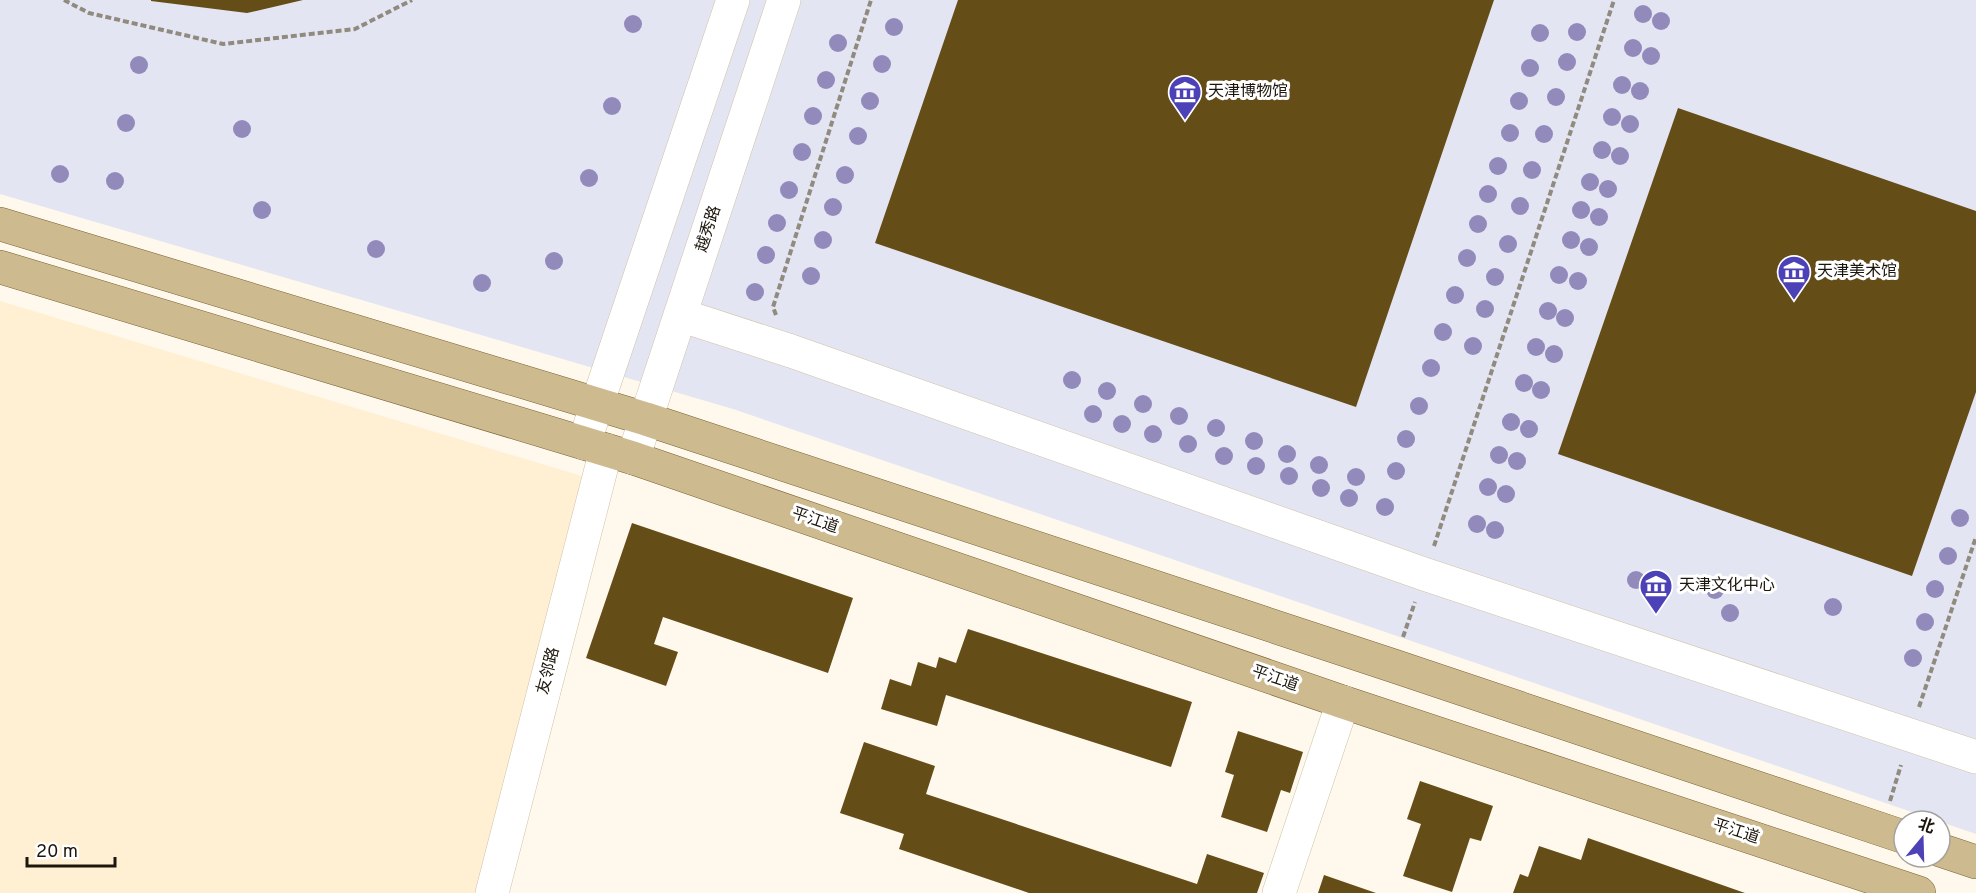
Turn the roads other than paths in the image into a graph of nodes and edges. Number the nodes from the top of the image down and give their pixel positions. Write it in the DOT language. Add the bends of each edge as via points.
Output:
graph roads {
  1 [pos="733,0"];
  2 [pos="784,0"];
  3 [pos="0,224"];
  4 [pos="0,267"];
  5 [pos="680,315"];
  6 [pos="597,405"];
  7 [pos="646,419"];
  8 [pos="607,450"];
  9 [pos="1343,702"];
  10 [pos="1976,757"];
  11 [pos="1892,833"];
  12 [pos="1952,854"];
  13 [pos="1976,862"];
  14 [pos="1883,887"];
  15 [pos="492,893"];
  16 [pos="1279,893"];
  17 [pos="1919,893"];
  1 -- 6 [label="street"];
  2 -- 5 [label="street, 越秀路"];
  3 -- 6 [label="main road"];
  4 -- 8 [label="main road, 平江道"];
  5 -- 7 [label="street, 越秀路"];
  5 -- 10 [label="street" via="1425,574"];
  6 -- 7 [label="main road"];
  6 -- 8 [label="street"];
  7 -- 8 [label="street, 越秀路"];
  7 -- 11 [label="main road"];
  8 -- 9 [label="main road, 平江道"];
  8 -- 15 [label="street, 友邻路"];
  9 -- 14 [label="main road, 平江道"];
  9 -- 16 [label="street"];
  12 -- 13 [label="main road"];
  14 -- 17 [label="main road, 平江道"];
}
